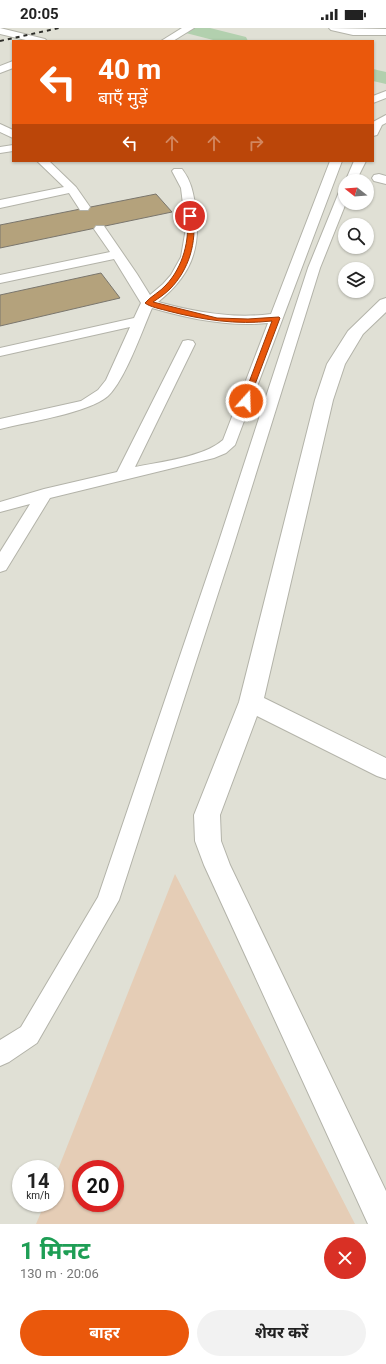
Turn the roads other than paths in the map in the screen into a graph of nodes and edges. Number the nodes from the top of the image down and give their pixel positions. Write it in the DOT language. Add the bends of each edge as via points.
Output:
graph roads {
  1 [pos="189,28"];
  2 [pos="334,28"];
  3 [pos="0,31"];
  4 [pos="386,32"];
  5 [pos="38,40"];
  6 [pos="167,40"];
  7 [pos="12,64"];
  8 [pos="0,70"];
  9 [pos="386,118"];
  10 [pos="0,127"];
  11 [pos="374,131"];
  12 [pos="12,134"];
  13 [pos="12,148"];
  14 [pos="0,150"];
  15 [pos="44,162"];
  16 [pos="336,162"];
  17 [pos="360,162"];
  18 [pos="178,171"];
  19 [pos="354,174"];
  20 [pos="72,189"];
  21 [pos="0,204"];
  22 [pos="84,207"];
  23 [pos="338,209"];
  24 [pos="100,229"];
  25 [pos="116,255"];
  26 [pos="0,279"];
  27 [pos="148,303"];
  28 [pos="386,303"];
  29 [pos="276,318"];
  30 [pos="140,321"];
  31 [pos="188,344"];
  32 [pos="0,352"];
  33 [pos="0,424"];
  34 [pos="123,476"];
  35 [pos="44,494"];
  36 [pos="0,507"];
  37 [pos="0,566"];
  38 [pos="251,702"];
  39 [pos="386,769"];
  40 [pos="0,1054"];
  41 [pos="385,1224"];
  1 -- 6 [label="lane"];
  2 -- 4 [label="lane" via="353,32"];
  3 -- 5 [label="lane"];
  7 -- 8 [label="lane"];
  9 -- 11 [label="lane" via="378,123"];
  10 -- 12 [label="lane"];
  13 -- 14 [label="lane"];
  15 -- 20 [label="lane"];
  16 -- 29 [label="lane"];
  17 -- 19 [label="lane"];
  18 -- 27 [label="lane" via="187,188 192,228 187,256 168,287"];
  20 -- 21 [label="lane"];
  20 -- 22 [label="lane"];
  23 -- 40 [label="lane" via="314,268 108,900 29,1035"];
  24 -- 25 [label="lane"];
  25 -- 26 [label="lane"];
  25 -- 27 [label="lane"];
  27 -- 29 [label="lane" via="217,320"];
  27 -- 30 [label="lane"];
  28 -- 38 [label="street" via="356,331 336,364 324,400"];
  29 -- 34 [label="lane" via="230,442 221,450 209,455"];
  30 -- 32 [label="lane"];
  30 -- 33 [label="lane" via="113,381 103,393 86,404"];
  31 -- 34 [label="lane"];
  34 -- 35 [label="lane"];
  35 -- 36 [label="lane"];
  35 -- 37 [label="lane"];
  38 -- 39 [label="street"];
  38 -- 41 [label="street" via="206,815 208,841"];
}
